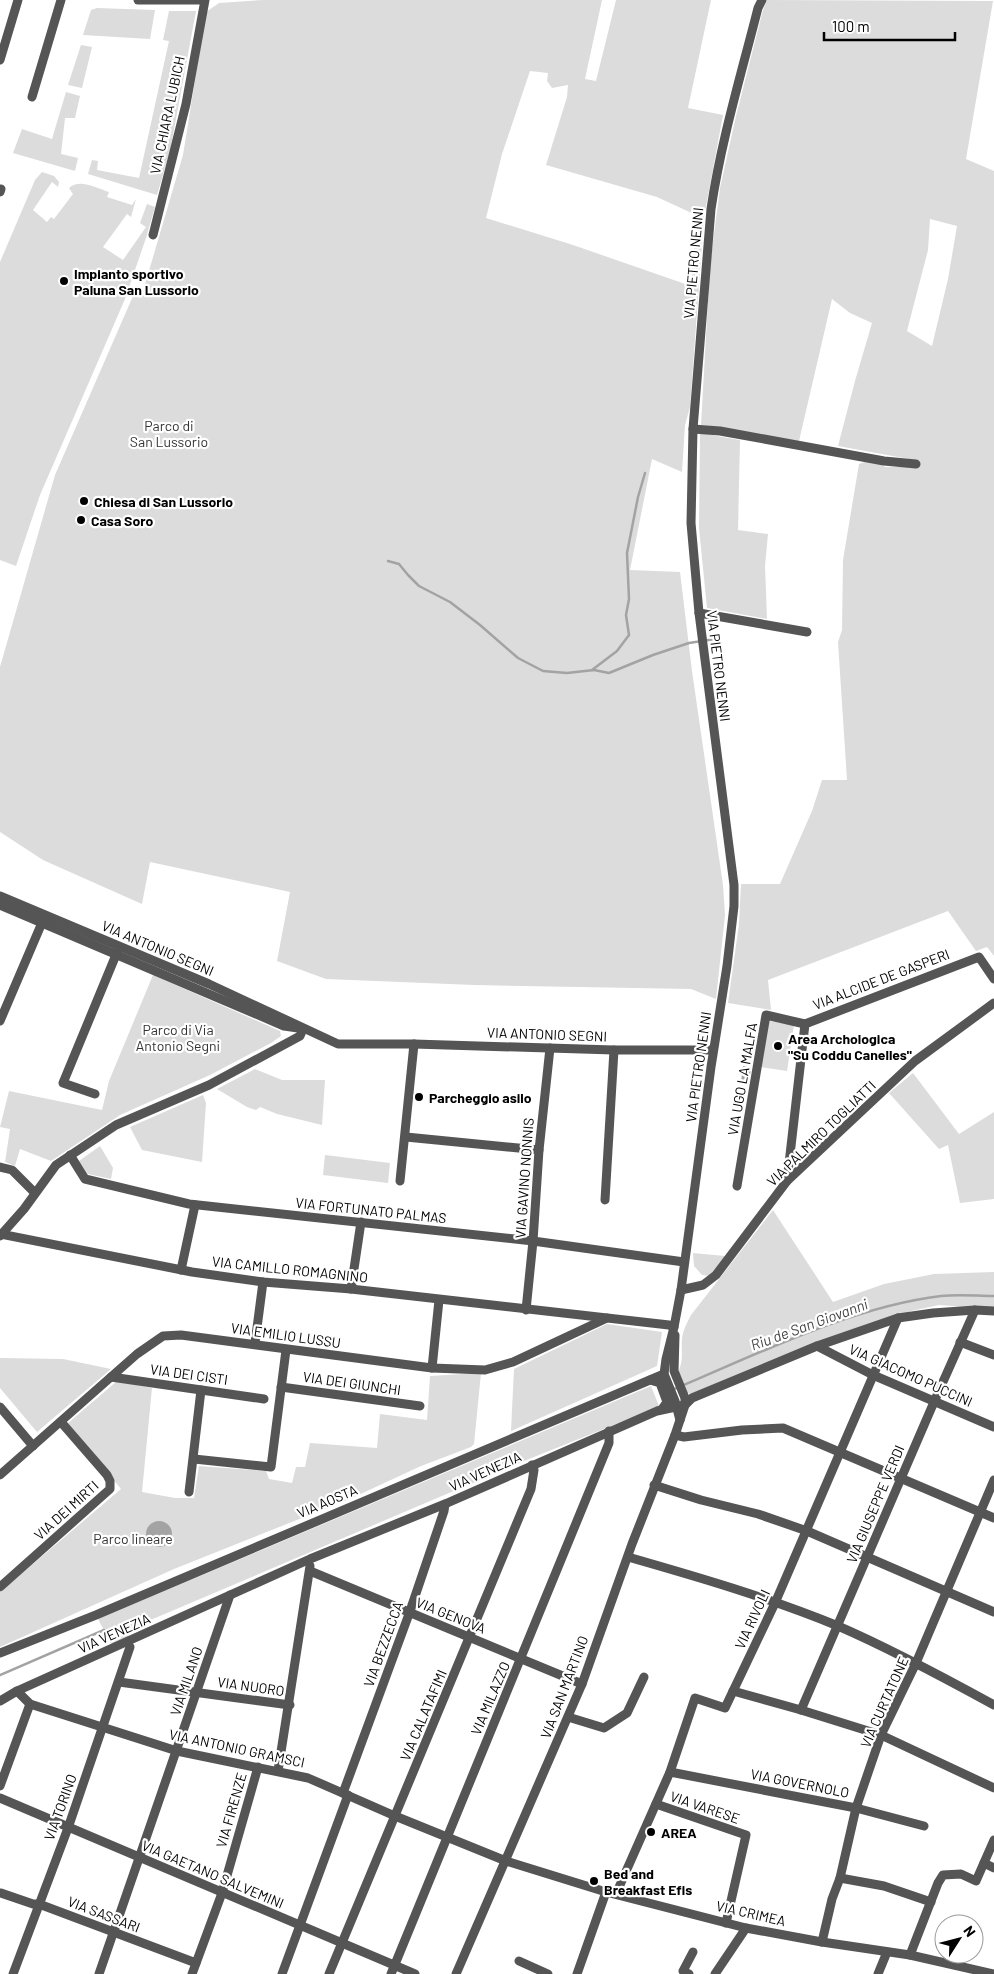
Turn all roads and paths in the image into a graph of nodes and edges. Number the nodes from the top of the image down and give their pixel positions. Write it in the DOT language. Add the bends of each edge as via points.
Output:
graph roads {
  1 [pos="18,0"];
  2 [pos="61,0"];
  3 [pos="138,0"];
  4 [pos="204,0"];
  5 [pos="759,3"];
  6 [pos="0,60"];
  7 [pos="32,98"];
  8 [pos="153,235"];
  9 [pos="693,429"];
  10 [pos="916,464"];
  11 [pos="699,613"];
  12 [pos="807,632"];
  13 [pos="0,896"];
  14 [pos="0,905"];
  15 [pos="43,919"];
  16 [pos="118,951"];
  17 [pos="994,979"];
  18 [pos="994,1003"];
  19 [pos="0,1021"];
  20 [pos="805,1024"];
  21 [pos="303,1029"];
  22 [pos="414,1044"];
  23 [pos="550,1048"];
  24 [pos="614,1050"];
  25 [pos="713,1050"];
  26 [pos="95,1094"];
  27 [pos="406,1136"];
  28 [pos="539,1150"];
  29 [pos="70,1156"];
  30 [pos="0,1167"];
  31 [pos="400,1181"];
  32 [pos="787,1181"];
  33 [pos="738,1186"];
  34 [pos="35,1193"];
  35 [pos="605,1200"];
  36 [pos="195,1205"];
  37 [pos="361,1222"];
  38 [pos="0,1235"];
  39 [pos="533,1241"];
  40 [pos="684,1262"];
  41 [pos="181,1270"];
  42 [pos="263,1282"];
  43 [pos="351,1289"];
  44 [pos="681,1290"];
  45 [pos="439,1300"];
  46 [pos="526,1310"];
  47 [pos="975,1310"];
  48 [pos="994,1311"];
  49 [pos="580,1315"];
  50 [pos="607,1318"];
  51 [pos="898,1318"];
  52 [pos="674,1328"];
  53 [pos="580,1331"];
  54 [pos="960,1342"];
  55 [pos="255,1343"];
  56 [pos="817,1346"];
  57 [pos="286,1350"];
  58 [pos="994,1355"];
  59 [pos="432,1368"];
  60 [pos="668,1374"];
  61 [pos="873,1375"];
  62 [pos="111,1377"];
  63 [pos="650,1380"];
  64 [pos="281,1387"];
  65 [pos="201,1390"];
  66 [pos="264,1399"];
  67 [pos="934,1402"];
  68 [pos="680,1403"];
  69 [pos="420,1406"];
  70 [pos="0,1407"];
  71 [pos="662,1409"];
  72 [pos="61,1422"];
  73 [pos="994,1427"];
  74 [pos="609,1431"];
  75 [pos="675,1435"];
  76 [pos="33,1446"];
  77 [pos="840,1453"];
  78 [pos="194,1459"];
  79 [pos="532,1465"];
  80 [pos="0,1475"];
  81 [pos="901,1479"];
  82 [pos="994,1480"];
  83 [pos="654,1485"];
  84 [pos="189,1492"];
  85 [pos="445,1504"];
  86 [pos="981,1512"];
  87 [pos="994,1518"];
  88 [pos="807,1531"];
  89 [pos="628,1557"];
  90 [pos="868,1558"];
  91 [pos="310,1559"];
  92 [pos="310,1571"];
  93 [pos="0,1587"];
  94 [pos="946,1591"];
  95 [pos="230,1596"];
  96 [pos="775,1603"];
  97 [pos="994,1612"];
  98 [pos="409,1614"];
  99 [pos="838,1626"];
  100 [pos="470,1638"];
  101 [pos="130,1647"];
  102 [pos="0,1653"];
  103 [pos="522,1658"];
  104 [pos="916,1662"];
  105 [pos="644,1677"];
  106 [pos="119,1682"];
  107 [pos="582,1684"];
  108 [pos="17,1691"];
  109 [pos="733,1691"];
  110 [pos="197,1692"];
  111 [pos="0,1701"];
  112 [pos="30,1704"];
  113 [pos="290,1705"];
  114 [pos="994,1705"];
  115 [pos="802,1710"];
  116 [pos="568,1718"];
  117 [pos="103,1727"];
  118 [pos="881,1734"];
  119 [pos="178,1751"];
  120 [pos="258,1768"];
  121 [pos="278,1771"];
  122 [pos="670,1772"];
  123 [pos="0,1786"];
  124 [pos="994,1788"];
  125 [pos="345,1794"];
  126 [pos="0,1798"];
  127 [pos="656,1804"];
  128 [pos="856,1808"];
  129 [pos="395,1816"];
  130 [pos="924,1826"];
  131 [pos="68,1828"];
  132 [pos="447,1837"];
  133 [pos="994,1840"];
  134 [pos="140,1858"];
  135 [pos="506,1861"];
  136 [pos="984,1863"];
  137 [pos="994,1868"];
  138 [pos="840,1878"];
  139 [pos="606,1892"];
  140 [pos="1,1893"];
  141 [pos="222,1893"];
  142 [pos="616,1894"];
  143 [pos="931,1902"];
  144 [pos="39,1904"];
  145 [pos="726,1923"];
  146 [pos="300,1926"];
  147 [pos="746,1928"];
  148 [pos="114,1932"];
  149 [pos="822,1942"];
  150 [pos="341,1944"];
  151 [pos="693,1952"];
  152 [pos="887,1952"];
  153 [pos="910,1955"];
  154 [pos="519,1961"];
  155 [pos="196,1964"];
  156 [pos="392,1970"];
  157 [pos="13,1974"];
  158 [pos="99,1974"];
  159 [pos="192,1974"];
  160 [pos="282,1974"];
  161 [pos="329,1974"];
  162 [pos="415,1974"];
  163 [pos="456,1974"];
  164 [pos="548,1974"];
  165 [pos="577,1974"];
  166 [pos="689,1974"];
  167 [pos="715,1974"];
  168 [pos="878,1974"];
  169 [pos="993,1974"];
  1 -- 6 [label="street"];
  2 -- 7 [label="street"];
  3 -- 4 [label="street"];
  4 -- 8 [label="street, VIA CHIARA LUBICH" via="186,104"];
  5 -- 9 [label="street, VIA PIETRO NENNI" via="716,175"];
  9 -- 10 [label="street"];
  9 -- 11 [label="street, VIA PIETRO NENNI" via="691,523"];
  11 -- 12 [label="street"];
  11 -- 25 [label="street, VIA PIETRO NENNI" via="734,885 727,966"];
  13 -- 15 [label="street, VIA ANTONIO SEGNI"];
  14 -- 15 [label="street, VIA ANTONIO SEGNI"];
  15 -- 16 [label="street, VIA ANTONIO SEGNI"];
  15 -- 19 [label="street"];
  16 -- 21 [label="street, VIA ANTONIO SEGNI" via="209,984"];
  16 -- 26 [label="street, VIA ANTONIO SEGNI" via="63,1083"];
  17 -- 20 [label="street, VIA ALCIDE DE GASPERI" via="978,957"];
  18 -- 32 [label="street, VIA PALMIRO TOGLIATTI" via="915,1060"];
  20 -- 32 [label="street, VIA ALCIDE DE GASPERI"];
  20 -- 33 [label="street, VIA UGO LA MALFA" via="766,1015"];
  21 -- 22 [label="street, VIA ANTONIO SEGNI" via="338,1044"];
  21 -- 29 [label="street" via="300,1036 209,1085 116,1125"];
  22 -- 23 [label="street, VIA ANTONIO SEGNI"];
  22 -- 27 [label="street"];
  23 -- 24 [label="street, VIA ANTONIO SEGNI"];
  23 -- 28 [label="street, VIA GAVINO NONNIS"];
  24 -- 25 [label="street, VIA ANTONIO SEGNI"];
  24 -- 35 [label="street, VIA ANTONIO SEGNI"];
  25 -- 40 [label="street, VIA PIETRO NENNI"];
  27 -- 28 [label="street"];
  27 -- 31 [label="street"];
  28 -- 39 [label="street, VIA GAVINO NONNIS"];
  29 -- 34 [label="street" via="56,1165"];
  29 -- 36 [label="street, VIA FORTUNATO PALMAS" via="85,1180"];
  30 -- 34 [label="street" via="12,1170"];
  32 -- 44 [label="street, VIA PALMIRO TOGLIATTI" via="716,1275 703,1285"];
  34 -- 38 [label="street"];
  36 -- 37 [label="street, VIA FORTUNATO PALMAS"];
  36 -- 41 [label="street"];
  37 -- 39 [label="street, VIA FORTUNATO PALMAS"];
  37 -- 43 [label="street"];
  38 -- 41 [label="street, VIA CAMILLO ROMAGNINO"];
  39 -- 40 [label="street, VIA FORTUNATO PALMAS"];
  39 -- 46 [label="street, VIA GAVINO NONNIS"];
  40 -- 44 [label="street, VIA PIETRO NENNI"];
  41 -- 42 [label="street, VIA CAMILLO ROMAGNINO"];
  42 -- 43 [label="street, VIA CAMILLO ROMAGNINO"];
  42 -- 55 [label="street"];
  43 -- 45 [label="street, VIA CAMILLO ROMAGNINO"];
  44 -- 52 [label="street, VIA PIETRO NENNI"];
  45 -- 46 [label="street, VIA CAMILLO ROMAGNINO"];
  45 -- 59 [label="street"];
  46 -- 49 [label="street, VIA CAMILLO ROMAGNINO"];
  47 -- 48 [label="street, VIA VENEZIA"];
  47 -- 51 [label="street, VIA VENEZIA"];
  47 -- 54 [label="street, VIA GIUSEPPE VERDI"];
  49 -- 50 [label="street, VIA CAMILLO ROMAGNINO"];
  49 -- 53 [label="street"];
  50 -- 52 [label="street, VIA CAMILLO ROMAGNINO"];
  50 -- 53 [label="street, VIA EMILIO LUSSU"];
  51 -- 56 [label="street, VIA VENEZIA"];
  51 -- 61 [label="street, VIA RIVOLI"];
  52 -- 60 [label="street, VIA PIETRO NENNI" via="667,1352"];
  53 -- 59 [label="street, VIA EMILIO LUSSU" via="513,1362 485,1370"];
  54 -- 58 [label="street"];
  54 -- 67 [label="street, VIA GIUSEPPE VERDI"];
  55 -- 57 [label="street, VIA EMILIO LUSSU"];
  55 -- 62 [label="street, VIA EMILIO LUSSU" via="181,1334 163,1336"];
  56 -- 61 [label="street, VIA GIACOMO PUCCINI"];
  56 -- 68 [label="street, VIA VENEZIA"];
  57 -- 59 [label="street, VIA EMILIO LUSSU"];
  57 -- 64 [label="street"];
  60 -- 63 [label="street, VIA AOSTA"];
  60 -- 68 [label="street"];
  61 -- 67 [label="street, VIA GIACOMO PUCCINI"];
  61 -- 77 [label="street, VIA RIVOLI"];
  62 -- 65 [label="street, VIA DEI CISTI"];
  62 -- 72 [label="street, VIA EMILIO LUSSU"];
  63 -- 71 [label="street" via="660,1383 667,1402"];
  63 -- 102 [label="street, VIA AOSTA"];
  64 -- 69 [label="street, VIA DEI GIUNCHI"];
  64 -- 78 [label="street" via="272,1467"];
  65 -- 66 [label="street, VIA DEI CISTI"];
  65 -- 78 [label="street"];
  67 -- 73 [label="street, VIA GIACOMO PUCCINI"];
  67 -- 81 [label="street, VIA GIUSEPPE VERDI"];
  68 -- 71 [label="street, VIA VENEZIA"];
  68 -- 75 [label="street, VIA SAN MARTINO" via="680,1420"];
  70 -- 76 [label="street"];
  71 -- 74 [label="street, VIA VENEZIA"];
  72 -- 76 [label="street, VIA EMILIO LUSSU"];
  72 -- 93 [label="street, VIA DEI MIRTI" via="107,1475 110,1488"];
  74 -- 79 [label="street, VIA VENEZIA"];
  74 -- 103 [label="street, VIA MILAZZO" via="608,1442"];
  75 -- 77 [label="street" via="783,1428"];
  75 -- 83 [label="street, VIA SAN MARTINO"];
  76 -- 80 [label="street, VIA EMILIO LUSSU"];
  77 -- 81 [label="street"];
  77 -- 88 [label="street, VIA RIVOLI"];
  78 -- 84 [label="street"];
  79 -- 85 [label="street, VIA VENEZIA"];
  79 -- 100 [label="street, VIA CALATAFIMI" via="531,1489"];
  81 -- 86 [label="street"];
  81 -- 90 [label="street, VIA GIUSEPPE VERDI"];
  82 -- 86 [label="street, VIA CURTATONE"];
  83 -- 88 [label="street"];
  83 -- 89 [label="street, VIA SAN MARTINO"];
  85 -- 91 [label="street, VIA VENEZIA"];
  85 -- 98 [label="street, VIA BEZZECCA"];
  86 -- 87 [label="street"];
  86 -- 94 [label="street, VIA CURTATONE"];
  88 -- 90 [label="street"];
  88 -- 96 [label="street, VIA RIVOLI"];
  89 -- 96 [label="street"];
  89 -- 107 [label="street, VIA SAN MARTINO"];
  90 -- 94 [label="street"];
  90 -- 99 [label="street, VIA GIUSEPPE VERDI"];
  91 -- 92 [label="street"];
  91 -- 95 [label="street, VIA VENEZIA"];
  92 -- 98 [label="street, VIA GENOVA"];
  92 -- 113 [label="street"];
  94 -- 97 [label="street"];
  94 -- 104 [label="street, VIA CURTATONE"];
  95 -- 108 [label="street, VIA VENEZIA"];
  95 -- 110 [label="street, VIA MILANO"];
  96 -- 99 [label="street"];
  96 -- 109 [label="street, VIA RIVOLI"];
  98 -- 100 [label="street, VIA GENOVA"];
  98 -- 125 [label="street, VIA BEZZECCA"];
  99 -- 104 [label="street"];
  99 -- 115 [label="street, VIA GIUSEPPE VERDI"];
  100 -- 103 [label="street, VIA GENOVA"];
  100 -- 129 [label="street, VIA CALATAFIMI"];
  101 -- 106 [label="street, VIA TORINO"];
  103 -- 107 [label="street, VIA GENOVA"];
  103 -- 132 [label="street, VIA MILAZZO"];
  104 -- 114 [label="street"];
  104 -- 118 [label="street, VIA CURTATONE"];
  105 -- 116 [label="street" via="627,1713 604,1728"];
  106 -- 110 [label="street, VIA NUORO"];
  106 -- 117 [label="street, VIA TORINO"];
  107 -- 116 [label="street, VIA SAN MARTINO"];
  108 -- 111 [label="street, VIA VENEZIA"];
  108 -- 112 [label="street, VIA ANTONIO GRAMSCI"];
  109 -- 115 [label="street"];
  109 -- 122 [label="street, VIA RIVOLI" via="725,1708 695,1698"];
  110 -- 113 [label="street, VIA NUORO"];
  110 -- 119 [label="street, VIA MILANO"];
  112 -- 117 [label="street, VIA ANTONIO GRAMSCI"];
  112 -- 123 [label="street"];
  113 -- 121 [label="street"];
  115 -- 118 [label="street"];
  116 -- 135 [label="street, VIA SAN MARTINO"];
  117 -- 119 [label="street, VIA ANTONIO GRAMSCI"];
  117 -- 131 [label="street, VIA TORINO"];
  118 -- 124 [label="street"];
  118 -- 128 [label="street, VIA CURTATONE"];
  119 -- 120 [label="street, VIA ANTONIO GRAMSCI"];
  119 -- 134 [label="street, VIA MILANO"];
  120 -- 121 [label="street, VIA ANTONIO GRAMSCI"];
  120 -- 141 [label="street, VIA FIRENZE"];
  121 -- 125 [label="street, VIA ANTONIO GRAMSCI" via="308,1778"];
  122 -- 127 [label="street, VIA RIVOLI"];
  122 -- 128 [label="street, VIA GOVERNOLO"];
  125 -- 129 [label="street, VIA ANTONIO GRAMSCI"];
  125 -- 146 [label="street, VIA BEZZECCA"];
  126 -- 131 [label="street, VIA GAETANO SALVEMINI"];
  127 -- 142 [label="street, VIA RIVOLI"];
  127 -- 145 [label="street, VIA VARESE" via="746,1835"];
  128 -- 130 [label="street, VIA GOVERNOLO"];
  128 -- 138 [label="street, VIA CURTATONE"];
  129 -- 132 [label="street, VIA ANTONIO GRAMSCI"];
  129 -- 150 [label="street, VIA CALATAFIMI"];
  131 -- 134 [label="street, VIA GAETANO SALVEMINI"];
  131 -- 144 [label="street, VIA TORINO"];
  132 -- 135 [label="street, VIA ANTONIO GRAMSCI"];
  132 -- 156 [label="street, VIA MILAZZO"];
  133 -- 136 [label="street"];
  134 -- 141 [label="street, VIA GAETANO SALVEMINI"];
  134 -- 148 [label="street, VIA MILANO"];
  135 -- 139 [label="street, VIA CRIMEA"];
  135 -- 163 [label="street, VIA SAN MARTINO"];
  136 -- 137 [label="street"];
  136 -- 143 [label="street" via="976,1881 961,1874 943,1875"];
  138 -- 143 [label="street" via="884,1886"];
  138 -- 149 [label="street, VIA CURTATONE"];
  139 -- 142 [label="street, VIA CRIMEA"];
  139 -- 165 [label="street"];
  140 -- 144 [label="street, VIA SASSARI"];
  141 -- 146 [label="street, VIA GAETANO SALVEMINI"];
  141 -- 155 [label="street, VIA FIRENZE"];
  142 -- 145 [label="street, VIA CRIMEA"];
  143 -- 153 [label="street"];
  144 -- 148 [label="street, VIA SASSARI"];
  144 -- 157 [label="street, VIA TORINO"];
  145 -- 147 [label="street, VIA CRIMEA"];
  146 -- 150 [label="street, VIA GAETANO SALVEMINI"];
  146 -- 160 [label="street, VIA BEZZECCA"];
  147 -- 149 [label="street, VIA CRIMEA"];
  147 -- 167 [label="street"];
  148 -- 155 [label="street, VIA SASSARI"];
  148 -- 158 [label="street, VIA MILANO"];
  149 -- 152 [label="street, VIA CRIMEA"];
  150 -- 156 [label="street, VIA GAETANO SALVEMINI"];
  150 -- 161 [label="street, VIA CALATAFIMI"];
  151 -- 166 [label="street" via="684,1970"];
  152 -- 153 [label="street, VIA CRIMEA"];
  152 -- 168 [label="street"];
  153 -- 169 [label="street, VIA CRIMEA"];
  154 -- 164 [label="street"];
  155 -- 159 [label="street, VIA FIRENZE"];
  156 -- 162 [label="street, VIA GAETANO SALVEMINI"];
}
